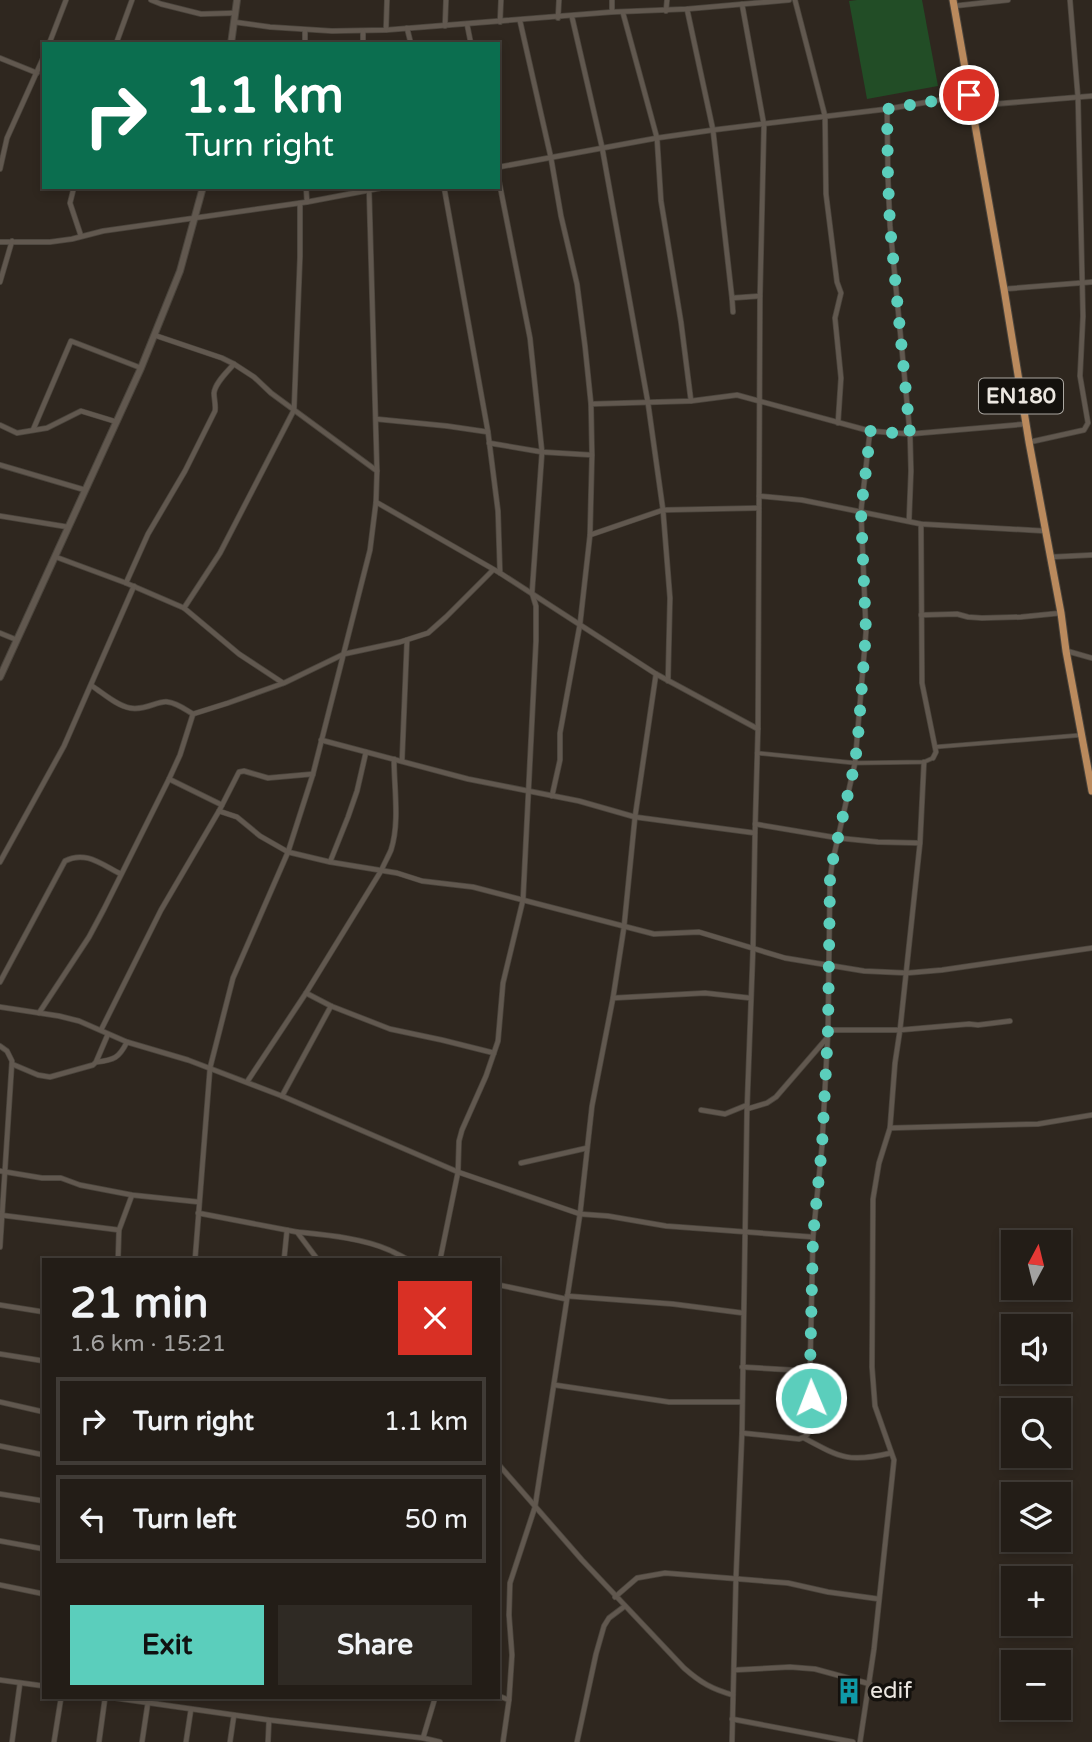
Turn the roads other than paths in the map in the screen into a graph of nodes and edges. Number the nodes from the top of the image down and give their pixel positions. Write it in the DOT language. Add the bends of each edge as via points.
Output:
graph roads {
  1 [pos="66,0"];
  2 [pos="132,0"];
  3 [pos="150,0"];
  4 [pos="237,0"];
  5 [pos="387,0"];
  6 [pos="446,0"];
  7 [pos="501,0"];
  8 [pos="559,0"];
  9 [pos="612,0"];
  10 [pos="667,0"];
  11 [pos="789,0"];
  12 [pos="795,0"];
  13 [pos="1008,0"];
  14 [pos="1070,0"];
  15 [pos="723,3"];
  16 [pos="953,3"];
  17 [pos="742,5"];
  18 [pos="687,9"];
  19 [pos="666,11"];
  20 [pos="612,12"];
  21 [pos="236,13"];
  22 [pos="623,13"];
  23 [pos="572,17"];
  24 [pos="558,18"];
  25 [pos="520,21"];
  26 [pos="234,22"];
  27 [pos="500,22"];
  28 [pos="467,24"];
  29 [pos="445,26"];
  30 [pos="407,28"];
  31 [pos="305,30"];
  32 [pos="386,30"];
  33 [pos="363,31"];
  34 [pos="50,42"];
  35 [pos="117,42"];
  36 [pos="231,42"];
  37 [pos="305,42"];
  38 [pos="363,42"];
  39 [pos="410,42"];
  40 [pos="471,42"];
  41 [pos="0,58"];
  42 [pos="42,61"];
  43 [pos="37,73"];
  44 [pos="969,95"];
  45 [pos="1092,96"];
  46 [pos="1078,98"];
  47 [pos="970,107"];
  48 [pos="887,109"];
  49 [pos="825,116"];
  50 [pos="764,125"];
  51 [pos="713,130"];
  52 [pos="0,135"];
  53 [pos="7,138"];
  54 [pos="657,138"];
  55 [pos="602,147"];
  56 [pos="551,158"];
  57 [pos="500,167"];
  58 [pos="0,169"];
  59 [pos="500,186"];
  60 [pos="74,189"];
  61 [pos="202,189"];
  62 [pos="306,189"];
  63 [pos="370,189"];
  64 [pos="444,189"];
  65 [pos="307,202"];
  66 [pos="300,203"];
  67 [pos="195,219"];
  68 [pos="81,236"];
  69 [pos="0,242"];
  70 [pos="12,242"];
  71 [pos="0,282"];
  72 [pos="1092,282"];
  73 [pos="1082,283"];
  74 [pos="1004,289"];
  75 [pos="760,296"];
  76 [pos="732,298"];
  77 [pos="733,312"];
  78 [pos="154,335"];
  79 [pos="234,364"];
  80 [pos="141,368"];
  81 [pos="760,400"];
  82 [pos="691,401"];
  83 [pos="648,403"];
  84 [pos="591,404"];
  85 [pos="294,410"];
  86 [pos="376,419"];
  87 [pos="117,422"];
  88 [pos="838,423"];
  89 [pos="1026,424"];
  90 [pos="0,425"];
  91 [pos="33,430"];
  92 [pos="870,431"];
  93 [pos="488,432"];
  94 [pos="910,434"];
  95 [pos="1029,442"];
  96 [pos="489,443"];
  97 [pos="542,452"];
  98 [pos="592,455"];
  99 [pos="0,465"];
  100 [pos="377,471"];
  101 [pos="85,490"];
  102 [pos="759,496"];
  103 [pos="376,502"];
  104 [pos="759,508"];
  105 [pos="663,510"];
  106 [pos="861,511"];
  107 [pos="0,516"];
  108 [pos="909,522"];
  109 [pos="921,524"];
  110 [pos="68,527"];
  111 [pos="1045,531"];
  112 [pos="590,535"];
  113 [pos="1092,555"];
  114 [pos="56,557"];
  115 [pos="1050,557"];
  116 [pos="493,570"];
  117 [pos="500,573"];
  118 [pos="126,583"];
  119 [pos="134,586"];
  120 [pos="532,593"];
  121 [pos="184,608"];
  122 [pos="1061,613"];
  123 [pos="921,615"];
  124 [pos="580,624"];
  125 [pos="0,633"];
  126 [pos="407,639"];
  127 [pos="18,640"];
  128 [pos="1066,651"];
  129 [pos="344,654"];
  130 [pos="1092,658"];
  131 [pos="2,666"];
  132 [pos="656,674"];
  133 [pos="0,677"];
  134 [pos="668,681"];
  135 [pos="284,683"];
  136 [pos="92,685"];
  137 [pos="193,714"];
  138 [pos="758,729"];
  139 [pos="1082,735"];
  140 [pos="321,740"];
  141 [pos="935,747"];
  142 [pos="366,752"];
  143 [pos="757,753"];
  144 [pos="933,758"];
  145 [pos="394,759"];
  146 [pos="402,761"];
  147 [pos="924,762"];
  148 [pos="855,763"];
  149 [pos="313,774"];
  150 [pos="169,779"];
  151 [pos="1092,791"];
  152 [pos="528,792"];
  153 [pos="552,796"];
  154 [pos="222,805"];
  155 [pos="219,811"];
  156 [pos="635,817"];
  157 [pos="755,824"];
  158 [pos="755,833"];
  159 [pos="838,838"];
  160 [pos="920,843"];
  161 [pos="288,852"];
  162 [pos="0,862"];
  163 [pos="330,862"];
  164 [pos="381,871"];
  165 [pos="121,874"];
  166 [pos="523,900"];
  167 [pos="624,926"];
  168 [pos="1092,948"];
  169 [pos="753,950"];
  170 [pos="830,965"];
  171 [pos="907,973"];
  172 [pos="0,982"];
  173 [pos="306,993"];
  174 [pos="613,998"];
  175 [pos="750,998"];
  176 [pos="331,1006"];
  177 [pos="0,1007"];
  178 [pos="38,1013"];
  179 [pos="1010,1021"];
  180 [pos="101,1030"];
  181 [pos="828,1030"];
  182 [pos="900,1030"];
  183 [pos="108,1034"];
  184 [pos="827,1038"];
  185 [pos="127,1042"];
  186 [pos="0,1046"];
  187 [pos="494,1053"];
  188 [pos="96,1062"];
  189 [pos="12,1064"];
  190 [pos="211,1068"];
  191 [pos="247,1082"];
  192 [pos="282,1096"];
  193 [pos="747,1107"];
  194 [pos="701,1110"];
  195 [pos="1092,1115"];
  196 [pos="0,1124"];
  197 [pos="8,1125"];
  198 [pos="890,1128"];
  199 [pos="587,1147"];
  200 [pos="521,1163"];
  201 [pos="3,1171"];
  202 [pos="458,1172"];
  203 [pos="132,1195"];
  204 [pos="200,1202"];
  205 [pos="198,1213"];
  206 [pos="580,1214"];
  207 [pos="2,1215"];
  208 [pos="119,1230"];
  209 [pos="287,1230"];
  210 [pos="746,1231"];
  211 [pos="296,1232"];
  212 [pos="813,1237"];
  213 [pos="0,1247"];
  214 [pos="118,1258"];
  215 [pos="195,1258"];
  216 [pos="284,1258"];
  217 [pos="316,1258"];
  218 [pos="405,1258"];
  219 [pos="440,1258"];
  220 [pos="500,1285"];
  221 [pos="567,1297"];
  222 [pos="0,1305"];
  223 [pos="42,1312"];
  224 [pos="743,1313"];
  225 [pos="0,1354"];
  226 [pos="42,1361"];
  227 [pos="742,1367"];
  228 [pos="810,1371"];
  229 [pos="555,1385"];
  230 [pos="0,1402"];
  231 [pos="742,1402"];
  232 [pos="42,1412"];
  233 [pos="742,1433"];
  234 [pos="804,1438"];
  235 [pos="0,1446"];
  236 [pos="891,1453"];
  237 [pos="42,1455"];
  238 [pos="500,1466"];
  239 [pos="0,1494"];
  240 [pos="42,1501"];
  241 [pos="535,1507"];
  242 [pos="0,1541"];
  243 [pos="42,1549"];
  244 [pos="736,1577"];
  245 [pos="0,1585"];
  246 [pos="42,1594"];
  247 [pos="615,1597"];
  248 [pos="878,1599"];
  249 [pos="625,1606"];
  250 [pos="734,1670"];
  251 [pos="0,1680"];
  252 [pos="20,1683"];
  253 [pos="870,1684"];
  254 [pos="42,1686"];
  255 [pos="500,1696"];
  256 [pos="733,1696"];
  257 [pos="61,1699"];
  258 [pos="105,1699"];
  259 [pos="130,1699"];
  260 [pos="435,1699"];
  261 [pos="509,1700"];
  262 [pos="148,1702"];
  263 [pos="191,1709"];
  264 [pos="234,1715"];
  265 [pos="732,1719"];
  266 [pos="270,1720"];
  267 [pos="423,1738"];
  268 [pos="12,1742"];
  269 [pos="54,1742"];
  270 [pos="99,1742"];
  271 [pos="142,1742"];
  272 [pos="186,1742"];
  273 [pos="230,1742"];
  274 [pos="268,1742"];
  275 [pos="440,1742"];
  276 [pos="503,1742"];
  277 [pos="577,1742"];
  278 [pos="732,1742"];
  279 [pos="853,1742"];
  280 [pos="860,1742"];
  1 -- 34 [label="street"];
  2 -- 35 [label="street"];
  3 -- 21 [label="street" via="201,14"];
  4 -- 21 [label="street"];
  5 -- 32 [label="street"];
  6 -- 29 [label="street"];
  7 -- 27 [label="street"];
  8 -- 24 [label="street"];
  9 -- 20 [label="street"];
  10 -- 19 [label="street"];
  11 -- 17 [label="street"];
  12 -- 49 [label="street"];
  13 -- 16 [label="street"];
  14 -- 46 [label="street"];
  15 -- 17 [label="street"];
  15 -- 18 [label="street"];
  16 -- 44 [label="main road, EN180"];
  17 -- 50 [label="street"];
  18 -- 19 [label="street"];
  18 -- 51 [label="street"];
  19 -- 22 [label="street"];
  20 -- 22 [label="street"];
  20 -- 23 [label="street"];
  21 -- 26 [label="street"];
  22 -- 54 [label="street"];
  23 -- 24 [label="street"];
  23 -- 55 [label="street"];
  24 -- 25 [label="street"];
  25 -- 27 [label="street"];
  25 -- 56 [label="street"];
  26 -- 31 [label="street"];
  26 -- 36 [label="street"];
  27 -- 28 [label="street"];
  28 -- 29 [label="street"];
  28 -- 40 [label="street"];
  29 -- 30 [label="street"];
  30 -- 32 [label="street"];
  30 -- 39 [label="street"];
  31 -- 33 [label="street"];
  31 -- 37 [label="street"];
  32 -- 33 [label="street"];
  33 -- 38 [label="street"];
  41 -- 43 [label="street"];
  42 -- 43 [label="street"];
  43 -- 53 [label="street"];
  44 -- 47 [label="main road, EN180"];
  44 -- 48 [label="street"];
  45 -- 46 [label="street"];
  46 -- 47 [label="street"];
  46 -- 73 [label="street"];
  47 -- 74 [label="main road, EN180"];
  48 -- 49 [label="street"];
  48 -- 94 [label="street" via="890,226"];
  49 -- 50 [label="street"];
  49 -- 88 [label="street" via="826,194 841,293 835,318 841,378"];
  50 -- 51 [label="street"];
  50 -- 75 [label="street"];
  51 -- 54 [label="street"];
  51 -- 76 [label="street"];
  52 -- 53 [label="street"];
  53 -- 58 [label="street"];
  54 -- 55 [label="street"];
  54 -- 82 [label="street" via="661,201"];
  55 -- 56 [label="street"];
  55 -- 83 [label="street"];
  56 -- 57 [label="street"];
  56 -- 84 [label="street" via="577,284"];
  59 -- 97 [label="street" via="530,338"];
  60 -- 68 [label="street" via="70,203"];
  61 -- 67 [label="street"];
  62 -- 65 [label="street"];
  63 -- 65 [label="street"];
  63 -- 86 [label="street"];
  64 -- 93 [label="street"];
  65 -- 66 [label="street"];
  66 -- 67 [label="street"];
  66 -- 85 [label="street"];
  67 -- 68 [label="street"];
  67 -- 78 [label="street"];
  68 -- 70 [label="street"];
  69 -- 70 [label="street"];
  70 -- 71 [label="street"];
  72 -- 73 [label="street"];
  73 -- 74 [label="street"];
  73 -- 95 [label="street" via="1080,376 1088,425 1075,433"];
  74 -- 89 [label="main road, EN180"];
  75 -- 76 [label="street"];
  75 -- 81 [label="street"];
  76 -- 77 [label="street"];
  78 -- 79 [label="street"];
  78 -- 80 [label="street"];
  79 -- 85 [label="street"];
  79 -- 118 [label="street" via="215,389 215,411"];
  80 -- 87 [label="street"];
  80 -- 91 [label="street" via="71,341"];
  81 -- 82 [label="street" via="737,395"];
  81 -- 88 [label="street"];
  81 -- 102 [label="street"];
  82 -- 83 [label="street"];
  83 -- 84 [label="street"];
  83 -- 105 [label="street"];
  84 -- 98 [label="street"];
  85 -- 100 [label="street"];
  85 -- 121 [label="street" via="220,552"];
  86 -- 93 [label="street"];
  86 -- 100 [label="street"];
  87 -- 91 [label="street" via="81,411"];
  87 -- 101 [label="street"];
  88 -- 92 [label="street"];
  89 -- 94 [label="street"];
  89 -- 95 [label="main road, EN180"];
  90 -- 91 [label="street" via="17,433"];
  92 -- 94 [label="street"];
  92 -- 106 [label="street"];
  93 -- 96 [label="street"];
  94 -- 108 [label="street"];
  95 -- 111 [label="main road, EN180"];
  96 -- 97 [label="street"];
  96 -- 117 [label="street"];
  97 -- 98 [label="street"];
  97 -- 120 [label="street"];
  98 -- 112 [label="street"];
  99 -- 101 [label="street"];
  100 -- 103 [label="street"];
  101 -- 110 [label="street"];
  102 -- 104 [label="street"];
  102 -- 106 [label="street"];
  103 -- 116 [label="street"];
  103 -- 129 [label="street" via="370,550"];
  104 -- 105 [label="street"];
  104 -- 138 [label="street"];
  105 -- 112 [label="street"];
  105 -- 134 [label="street" via="670,598"];
  106 -- 108 [label="street"];
  106 -- 148 [label="street" via="866,632"];
  107 -- 110 [label="street"];
  108 -- 109 [label="street"];
  109 -- 111 [label="street"];
  109 -- 123 [label="street"];
  110 -- 114 [label="street"];
  111 -- 115 [label="main road, EN180"];
  112 -- 124 [label="street"];
  113 -- 115 [label="street"];
  114 -- 118 [label="street"];
  114 -- 127 [label="street"];
  115 -- 122 [label="main road, EN180"];
  116 -- 117 [label="street"];
  116 -- 126 [label="street" via="438,625"];
  117 -- 120 [label="street"];
  118 -- 119 [label="street"];
  119 -- 121 [label="street"];
  119 -- 136 [label="street"];
  120 -- 124 [label="street"];
  120 -- 152 [label="street" via="536,641"];
  121 -- 135 [label="street" via="239,654"];
  122 -- 123 [label="street" via="982,618"];
  122 -- 128 [label="main road, EN180"];
  123 -- 141 [label="street" via="922,683"];
  124 -- 132 [label="street"];
  124 -- 153 [label="street"];
  125 -- 127 [label="street"];
  126 -- 129 [label="street"];
  126 -- 146 [label="street"];
  127 -- 131 [label="street"];
  128 -- 130 [label="street"];
  128 -- 139 [label="main road, EN180"];
  129 -- 135 [label="street"];
  129 -- 140 [label="street"];
  131 -- 133 [label="street"];
  132 -- 134 [label="street"];
  132 -- 156 [label="street"];
  134 -- 138 [label="street"];
  135 -- 137 [label="street"];
  136 -- 137 [label="street" via="123,706 146,708 163,701"];
  136 -- 162 [label="street" via="65,746"];
  137 -- 150 [label="street"];
  138 -- 143 [label="street"];
  139 -- 141 [label="street"];
  139 -- 151 [label="main road, EN180"];
  140 -- 142 [label="street"];
  140 -- 149 [label="street"];
  141 -- 144 [label="street"];
  142 -- 145 [label="street"];
  142 -- 163 [label="street" via="357,791"];
  143 -- 148 [label="street"];
  143 -- 157 [label="street"];
  144 -- 147 [label="street"];
  145 -- 146 [label="street"];
  145 -- 164 [label="street" via="394,836"];
  146 -- 152 [label="street"];
  147 -- 148 [label="street"];
  147 -- 160 [label="street"];
  148 -- 159 [label="street"];
  149 -- 154 [label="street" via="268,778 242,771"];
  149 -- 161 [label="street"];
  150 -- 154 [label="street"];
  150 -- 165 [label="street"];
  152 -- 153 [label="street"];
  152 -- 166 [label="street"];
  153 -- 156 [label="street"];
  154 -- 155 [label="street"];
  155 -- 161 [label="street" via="237,817"];
  155 -- 180 [label="street"];
  156 -- 158 [label="street"];
  156 -- 167 [label="street"];
  157 -- 158 [label="street"];
  157 -- 159 [label="street"];
  158 -- 169 [label="street"];
  159 -- 160 [label="street"];
  159 -- 170 [label="street" via="830,880"];
  160 -- 171 [label="street"];
  161 -- 163 [label="street"];
  161 -- 190 [label="street" via="233,978"];
  163 -- 164 [label="street"];
  164 -- 166 [label="street"];
  164 -- 173 [label="street"];
  165 -- 172 [label="street" via="87,857 65,861"];
  165 -- 178 [label="street" via="89,937"];
  166 -- 167 [label="street"];
  166 -- 187 [label="street" via="503,983"];
  167 -- 169 [label="street" via="654,934 699,932"];
  167 -- 174 [label="street"];
  168 -- 171 [label="street"];
  169 -- 170 [label="street"];
  169 -- 175 [label="street"];
  170 -- 171 [label="street"];
  170 -- 181 [label="street"];
  171 -- 182 [label="street"];
  173 -- 176 [label="street"];
  173 -- 191 [label="street"];
  174 -- 175 [label="street" via="705,993"];
  174 -- 199 [label="street"];
  175 -- 193 [label="street"];
  176 -- 187 [label="street" via="390,1030"];
  176 -- 192 [label="street"];
  177 -- 178 [label="street"];
  178 -- 180 [label="street"];
  179 -- 182 [label="street"];
  180 -- 183 [label="street"];
  181 -- 182 [label="street"];
  181 -- 184 [label="street"];
  182 -- 198 [label="street"];
  183 -- 185 [label="street"];
  183 -- 188 [label="street"];
  184 -- 193 [label="street" via="776,1097"];
  184 -- 212 [label="street"];
  185 -- 188 [label="street" via="116,1058"];
  185 -- 190 [label="street"];
  186 -- 189 [label="street"];
  187 -- 202 [label="street" via="462,1130"];
  188 -- 189 [label="street" via="50,1077"];
  189 -- 197 [label="street"];
  190 -- 191 [label="street"];
  190 -- 204 [label="street"];
  191 -- 192 [label="street"];
  192 -- 202 [label="street"];
  193 -- 194 [label="street" via="725,1114"];
  193 -- 210 [label="street"];
  195 -- 198 [label="street" via="1038,1124"];
  196 -- 197 [label="street"];
  197 -- 201 [label="street"];
  198 -- 236 [label="street" via="878,1163 873,1199 872,1367 875,1406"];
  199 -- 200 [label="street"];
  199 -- 206 [label="street"];
  201 -- 203 [label="street" via="61,1178"];
  201 -- 207 [label="street"];
  202 -- 206 [label="street"];
  202 -- 219 [label="street"];
  203 -- 204 [label="street"];
  203 -- 208 [label="street"];
  204 -- 205 [label="street"];
  205 -- 209 [label="street"];
  205 -- 215 [label="street"];
  206 -- 210 [label="street"];
  206 -- 221 [label="street"];
  207 -- 208 [label="street"];
  207 -- 213 [label="street"];
  208 -- 214 [label="street"];
  209 -- 211 [label="street"];
  209 -- 216 [label="street"];
  210 -- 212 [label="street"];
  210 -- 224 [label="street"];
  211 -- 217 [label="street"];
  211 -- 218 [label="street" via="373,1245"];
  212 -- 228 [label="street"];
  220 -- 221 [label="street"];
  221 -- 224 [label="street"];
  221 -- 229 [label="street"];
  222 -- 223 [label="street"];
  224 -- 227 [label="street"];
  225 -- 226 [label="street"];
  227 -- 228 [label="street"];
  227 -- 231 [label="street"];
  228 -- 234 [label="street" via="812,1425"];
  229 -- 231 [label="street" via="669,1402"];
  229 -- 241 [label="street"];
  230 -- 232 [label="street"];
  231 -- 233 [label="street"];
  233 -- 234 [label="street"];
  233 -- 244 [label="street"];
  234 -- 236 [label="street" via="849,1458"];
  235 -- 237 [label="street"];
  236 -- 248 [label="street" via="894,1460"];
  238 -- 241 [label="street"];
  239 -- 240 [label="street"];
  241 -- 247 [label="street"];
  241 -- 261 [label="street" via="510,1583"];
  242 -- 243 [label="street"];
  244 -- 247 [label="street" via="665,1573 637,1578"];
  244 -- 248 [label="street"];
  244 -- 250 [label="street"];
  245 -- 246 [label="street"];
  247 -- 249 [label="street"];
  248 -- 253 [label="street"];
  249 -- 256 [label="street" via="699,1681"];
  249 -- 277 [label="street" via="604,1626"];
  250 -- 253 [label="street" via="815,1669"];
  250 -- 256 [label="street"];
  251 -- 252 [label="street"];
  252 -- 254 [label="street"];
  252 -- 268 [label="street"];
  253 -- 280 [label="street"];
  255 -- 261 [label="street"];
  256 -- 265 [label="street"];
  257 -- 269 [label="street"];
  258 -- 270 [label="street"];
  259 -- 262 [label="street"];
  260 -- 267 [label="street"];
  261 -- 276 [label="street"];
  262 -- 263 [label="street"];
  262 -- 271 [label="street"];
  263 -- 264 [label="street"];
  263 -- 272 [label="street"];
  264 -- 266 [label="street"];
  264 -- 273 [label="street"];
  265 -- 278 [label="street"];
  265 -- 279 [label="street"];
  266 -- 267 [label="street"];
  266 -- 274 [label="street"];
  267 -- 275 [label="street"];
}
